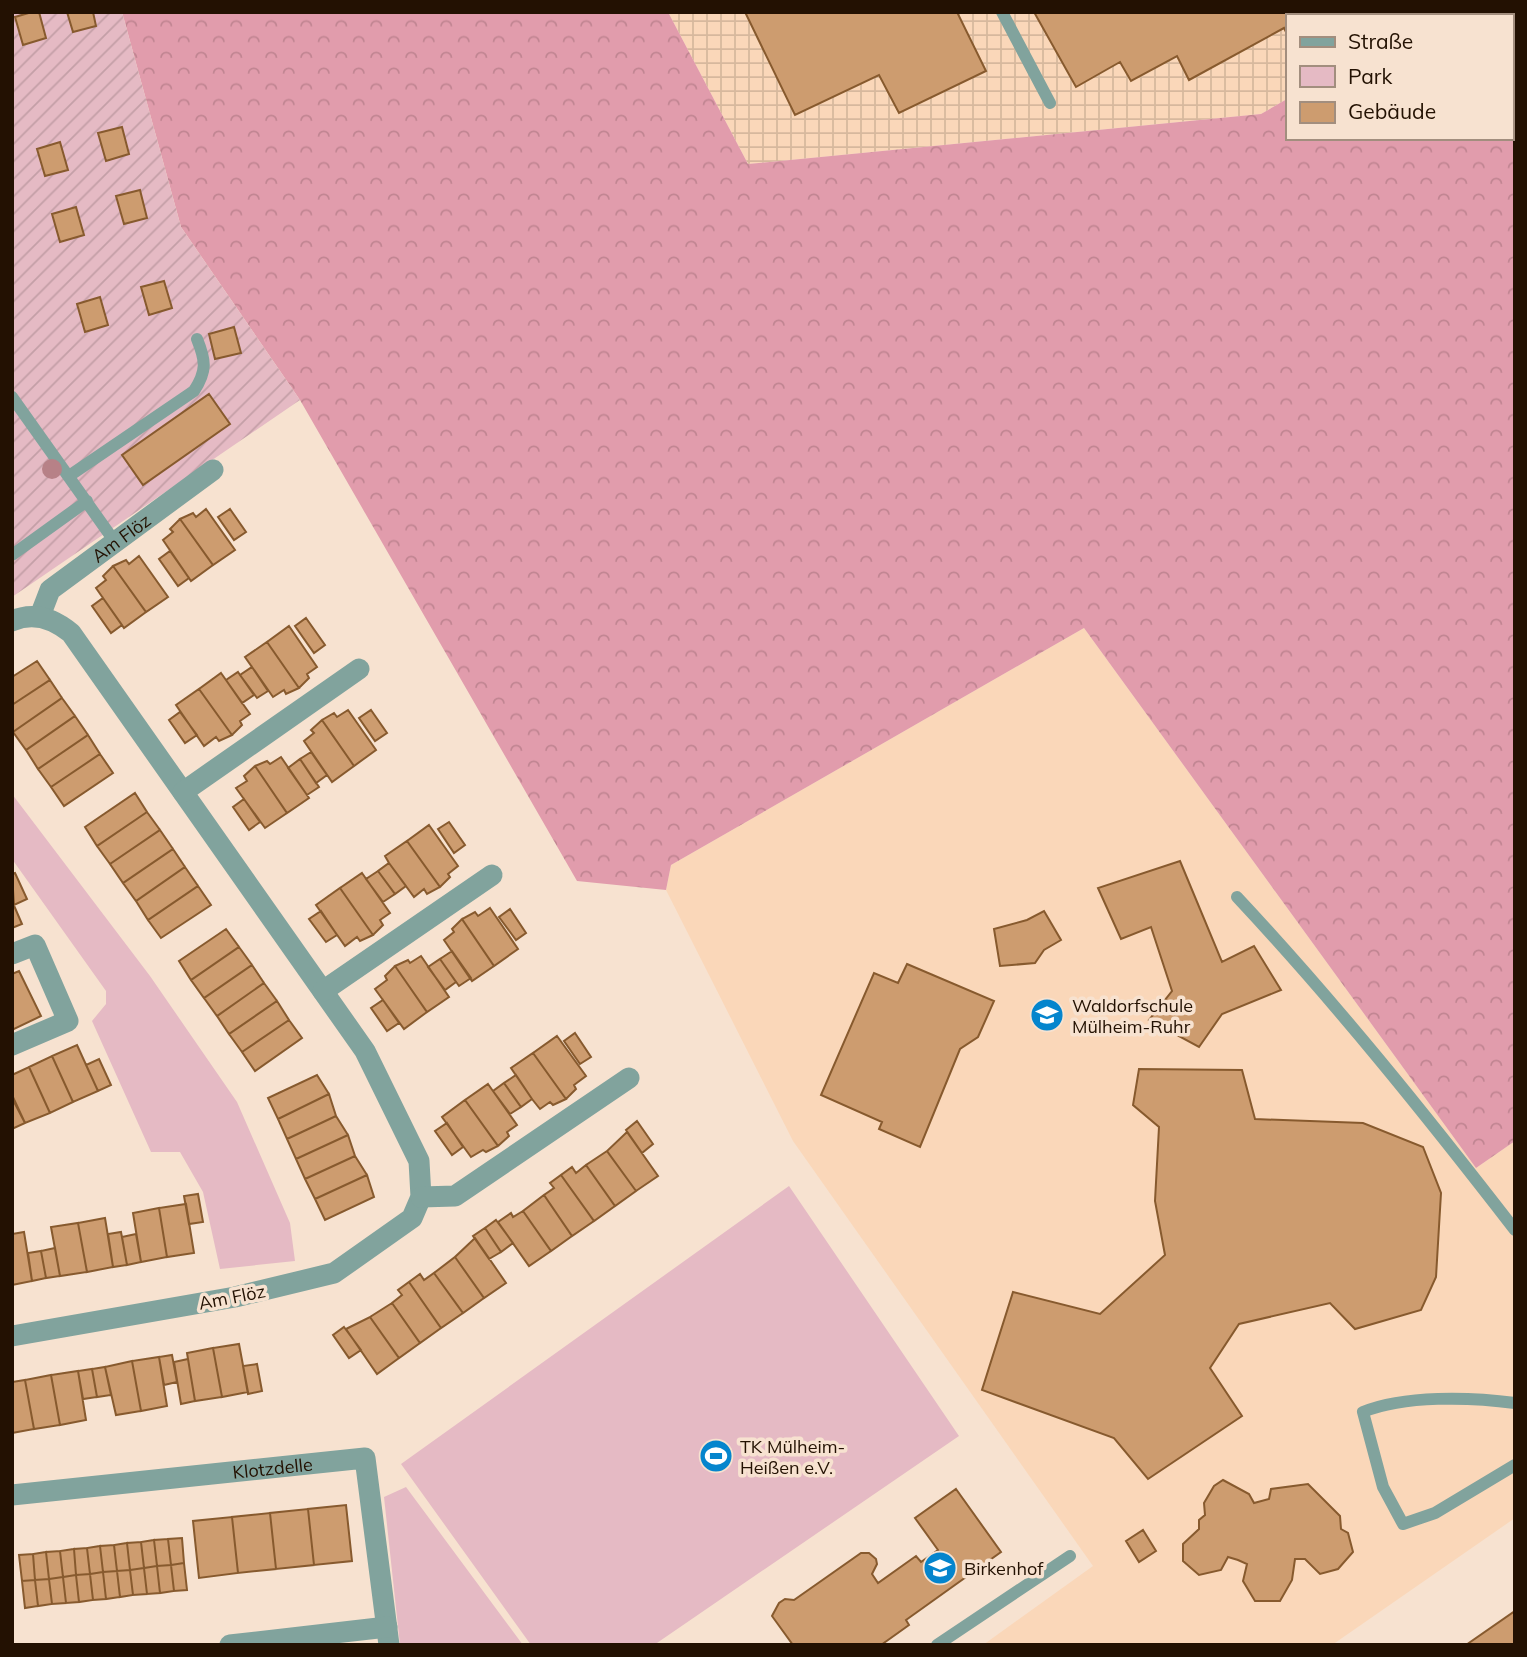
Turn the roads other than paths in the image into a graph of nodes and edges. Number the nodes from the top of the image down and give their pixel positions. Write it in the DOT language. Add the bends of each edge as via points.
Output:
graph roads {
  1 [pos="1002,12"];
  2 [pos="1050,103"];
  3 [pos="197,339"];
  4 [pos="12,397"];
  5 [pos="214,470"];
  6 [pos="69,476"];
  7 [pos="87,501"];
  8 [pos="115,542"];
  9 [pos="12,555"];
  10 [pos="40,617"];
  11 [pos="12,621"];
  12 [pos="359,669"];
  13 [pos="183,792"];
  14 [pos="492,875"];
  15 [pos="1237,897"];
  16 [pos="12,954"];
  17 [pos="323,991"];
  18 [pos="12,1045"];
  19 [pos="629,1078"];
  20 [pos="421,1197"];
  21 [pos="1515,1230"];
  22 [pos="12,1336"];
  23 [pos="1515,1403"];
  24 [pos="1515,1465"];
  25 [pos="12,1495"];
  26 [pos="1070,1556"];
  27 [pos="388,1636"];
  28 [pos="230,1645"];
  29 [pos="937,1645"];
  1 -- 2 [label="lane"];
  3 -- 6 [label="lane" via="205,374 194,391"];
  4 -- 6 [label="lane"];
  5 -- 8 [label="street, Am Flöz"];
  6 -- 7 [label="lane"];
  7 -- 8 [label="lane"];
  7 -- 9 [label="lane"];
  8 -- 10 [label="street, Am Flöz" via="50,590"];
  10 -- 11 [label="street"];
  10 -- 13 [label="street" via="55,620 71,633"];
  12 -- 13 [label="street"];
  13 -- 17 [label="street"];
  14 -- 17 [label="street"];
  15 -- 21 [label="lane" via="1320,986"];
  16 -- 18 [label="street" via="35,944 68,1021"];
  17 -- 20 [label="street" via="365,1051 418,1161"];
  19 -- 20 [label="street" via="455,1196"];
  20 -- 22 [label="street, Am Flöz" via="412,1218 334,1273 236,1297"];
  23 -- 24 [label="lane" via="1467,1399 1381,1405 1363,1412 1382,1487 1403,1524 1435,1513"];
  25 -- 27 [label="street, Klotzdelle" via="365,1458"];
  26 -- 29 [label="lane"];
  27 -- 28 [label="street, Klotzdelle"];
}
